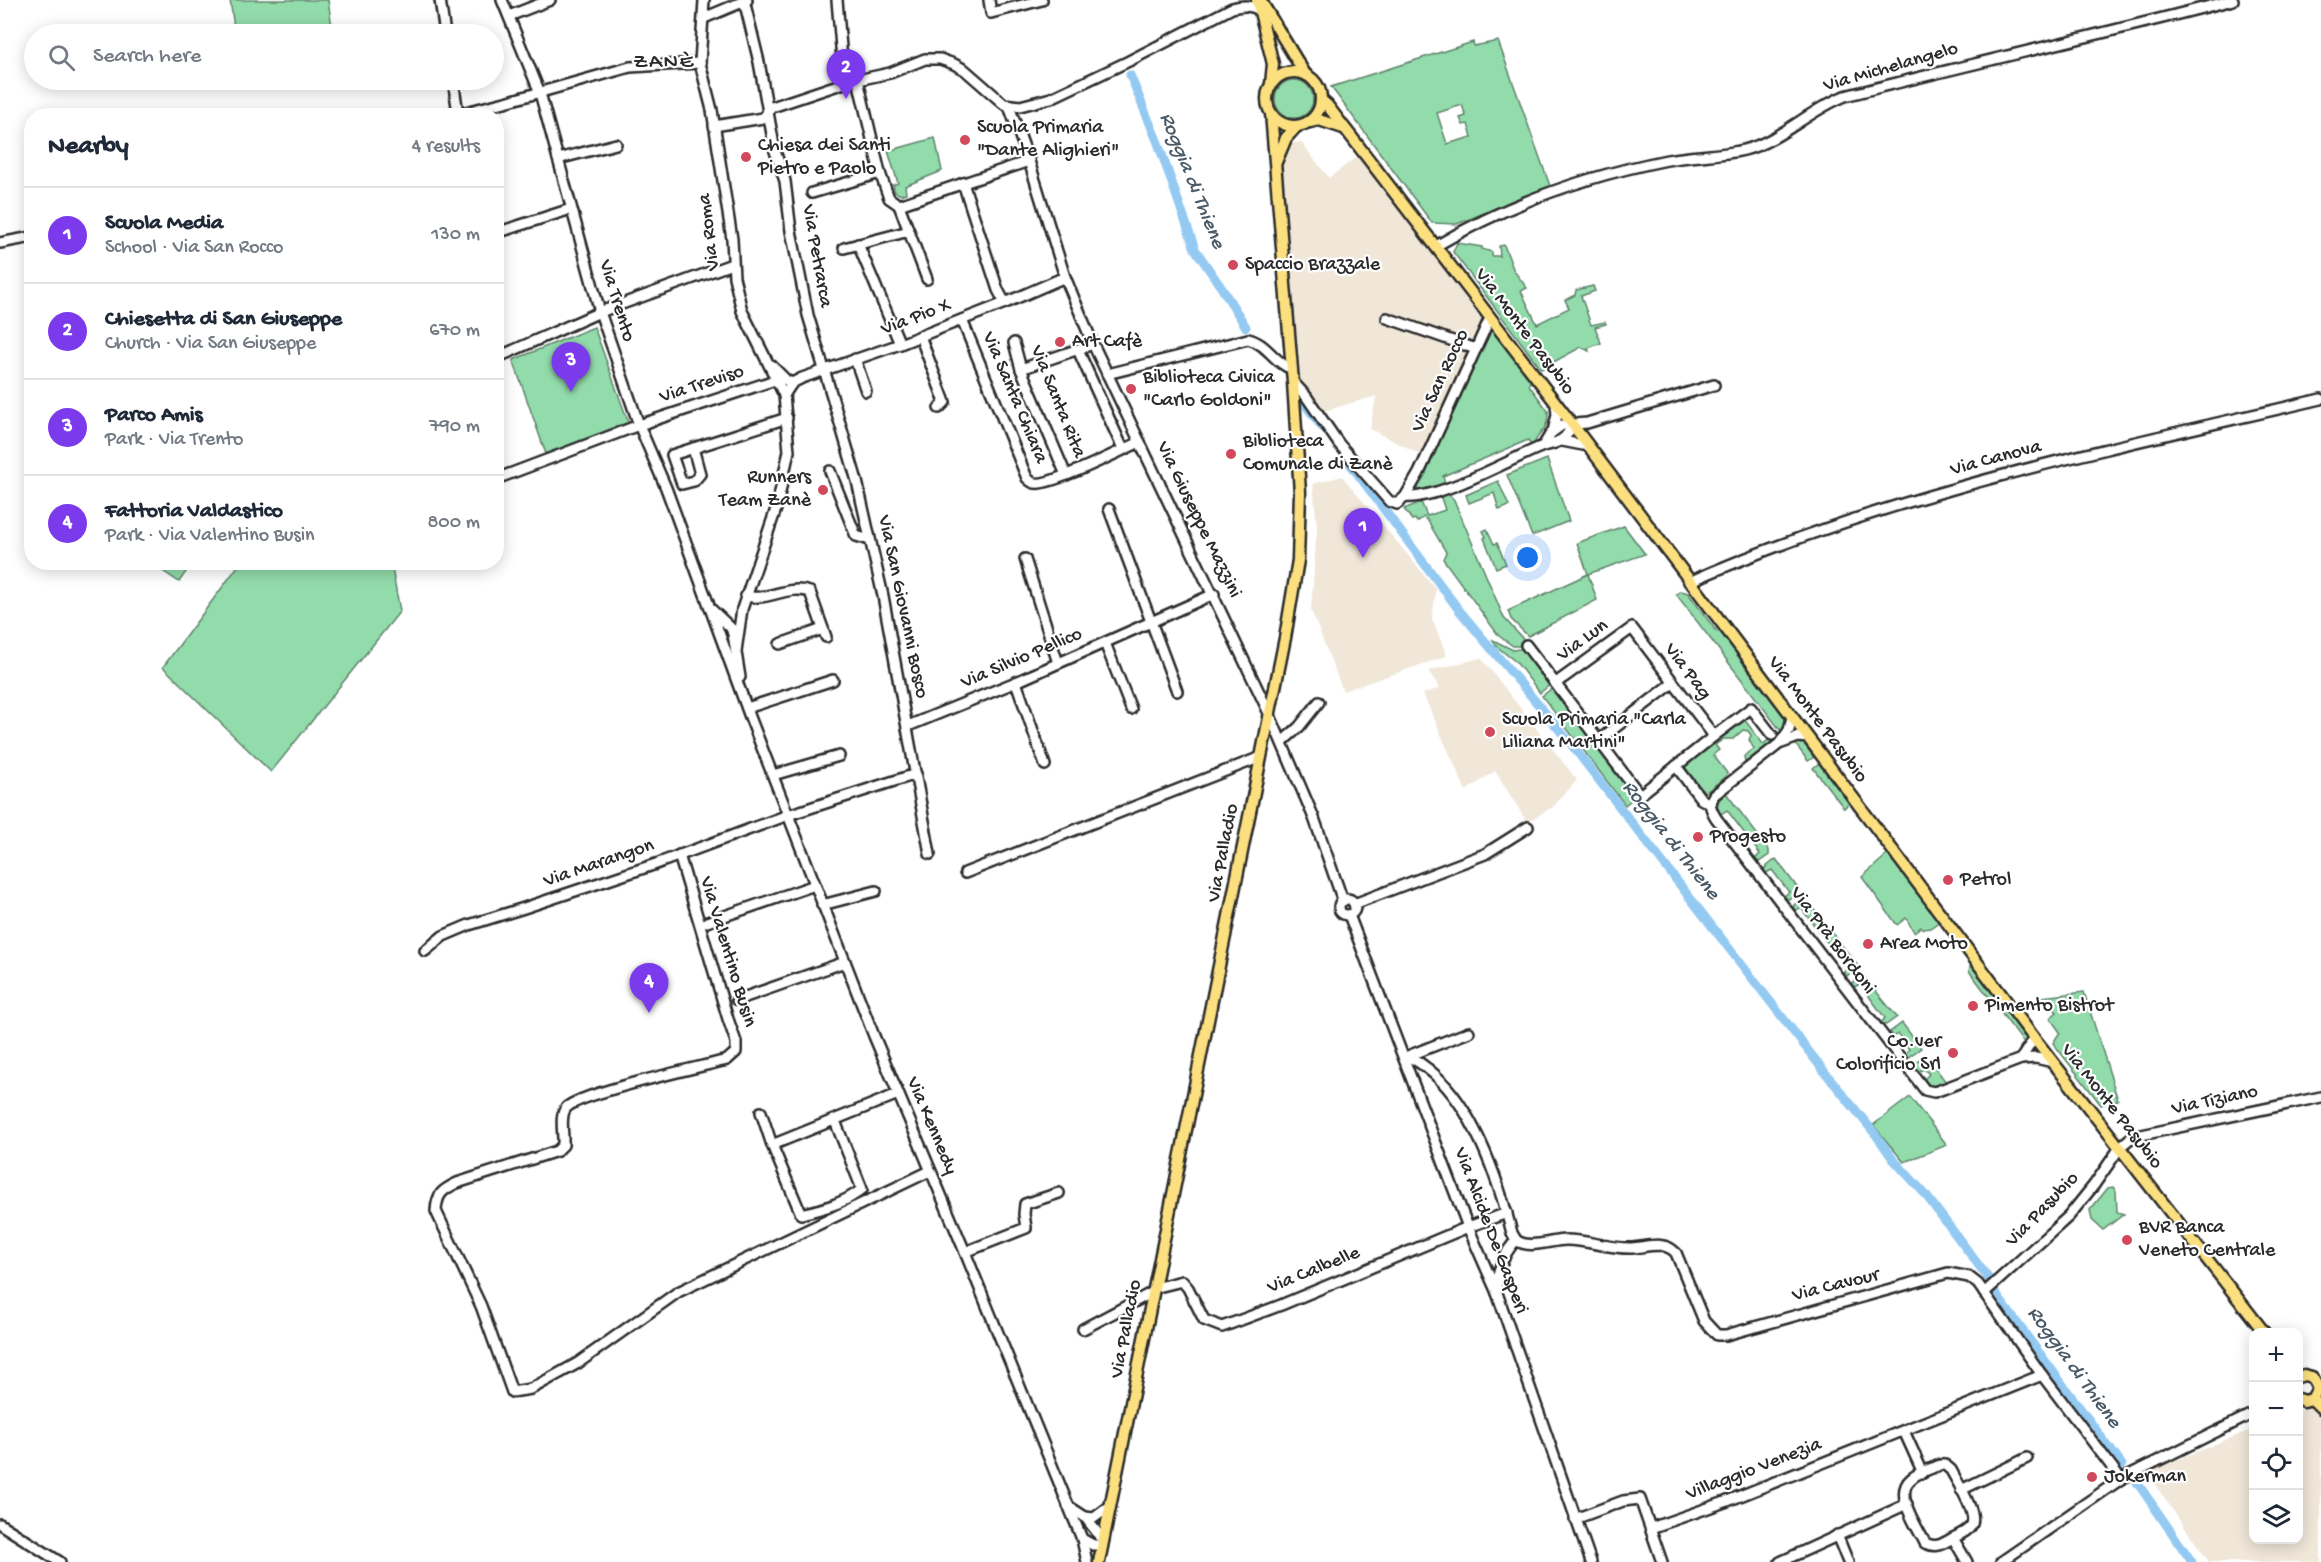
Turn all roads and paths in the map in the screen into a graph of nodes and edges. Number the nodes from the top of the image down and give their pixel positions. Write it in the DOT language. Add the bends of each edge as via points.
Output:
graph roads {
  1 [pos="440,0"];
  2 [pos="502,0"];
  3 [pos="550,0"];
  4 [pos="704,0"];
  5 [pos="745,0"];
  6 [pos="837,0"];
  7 [pos="989,0"];
  8 [pos="1042,0"];
  9 [pos="2233,0"];
  10 [pos="1245,2"];
  11 [pos="1261,3"];
  12 [pos="509,16"];
  13 [pos="704,18"];
  14 [pos="444,24"];
  15 [pos="1290,49"];
  16 [pos="1270,50"];
  17 [pos="700,63"];
  18 [pos="1305,74"];
  19 [pos="858,80"];
  20 [pos="844,83"];
  21 [pos="1271,85"];
  22 [pos="453,90"];
  23 [pos="540,93"];
  24 [pos="1321,100"];
  25 [pos="1009,106"];
  26 [pos="454,108"];
  27 [pos="479,108"];
  28 [pos="767,113"];
  29 [pos="1271,113"];
  30 [pos="1308,122"];
  31 [pos="714,126"];
  32 [pos="1297,126"];
  33 [pos="1344,128"];
  34 [pos="616,144"];
  35 [pos="558,159"];
  36 [pos="1029,161"];
  37 [pos="1275,165"];
  38 [pos="880,173"];
  39 [pos="963,183"];
  40 [pos="812,193"];
  41 [pos="899,205"];
  42 [pos="571,209"];
  43 [pos="504,230"];
  44 [pos="909,231"];
  45 [pos="24,238"];
  46 [pos="0,243"];
  47 [pos="858,244"];
  48 [pos="1436,246"];
  49 [pos="844,248"];
  50 [pos="732,264"];
  51 [pos="1065,277"];
  52 [pos="927,279"];
  53 [pos="1005,303"];
  54 [pos="600,312"];
  55 [pos="1387,318"];
  56 [pos="1490,318"];
  57 [pos="962,320"];
  58 [pos="920,336"];
  59 [pos="1014,343"];
  60 [pos="900,344"];
  61 [pos="1093,344"];
  62 [pos="1476,349"];
  63 [pos="1078,350"];
  64 [pos="504,354"];
  65 [pos="855,359"];
  66 [pos="769,363"];
  67 [pos="1021,369"];
  68 [pos="1292,369"];
  69 [pos="823,370"];
  70 [pos="1107,374"];
  71 [pos="775,380"];
  72 [pos="792,382"];
  73 [pos="1293,382"];
  74 [pos="1714,386"];
  75 [pos="866,391"];
  76 [pos="784,395"];
  77 [pos="2321,399"];
  78 [pos="1556,404"];
  79 [pos="939,408"];
  80 [pos="787,418"];
  81 [pos="1572,424"];
  82 [pos="639,425"];
  83 [pos="1552,433"];
  84 [pos="1562,441"];
  85 [pos="1140,442"];
  86 [pos="1543,446"];
  87 [pos="1588,446"];
  88 [pos="693,448"];
  89 [pos="1123,449"];
  90 [pos="830,471"];
  91 [pos="1066,475"];
  92 [pos="504,476"];
  93 [pos="682,484"];
  94 [pos="666,488"];
  95 [pos="1405,497"];
  96 [pos="1109,509"];
  97 [pos="870,540"];
  98 [pos="1025,559"];
  99 [pos="1689,582"];
  100 [pos="1214,594"];
  101 [pos="746,597"];
  102 [pos="711,608"];
  103 [pos="742,609"];
  104 [pos="1151,623"];
  105 [pos="728,625"];
  106 [pos="1632,628"];
  107 [pos="719,632"];
  108 [pos="1105,643"];
  109 [pos="780,644"];
  110 [pos="1526,645"];
  111 [pos="725,650"];
  112 [pos="736,651"];
  113 [pos="1058,663"];
  114 [pos="833,680"];
  115 [pos="1017,682"];
  116 [pos="1556,683"];
  117 [pos="1673,683"];
  118 [pos="1177,691"];
  119 [pos="1320,702"];
  120 [pos="746,706"];
  121 [pos="1131,709"];
  122 [pos="1269,712"];
  123 [pos="1792,717"];
  124 [pos="908,726"];
  125 [pos="1772,735"];
  126 [pos="1714,736"];
  127 [pos="1808,738"];
  128 [pos="1599,740"];
  129 [pos="1282,742"];
  130 [pos="1779,744"];
  131 [pos="839,756"];
  132 [pos="1261,757"];
  133 [pos="1045,765"];
  134 [pos="1676,766"];
  135 [pos="916,774"];
  136 [pos="773,775"];
  137 [pos="1710,804"];
  138 [pos="788,815"];
  139 [pos="1528,827"];
  140 [pos="930,854"];
  141 [pos="679,855"];
  142 [pos="965,873"];
  143 [pos="815,885"];
  144 [pos="876,891"];
  145 [pos="1343,901"];
  146 [pos="1354,904"];
  147 [pos="822,905"];
  148 [pos="1349,915"];
  149 [pos="707,922"];
  150 [pos="425,951"];
  151 [pos="845,962"];
  152 [pos="738,1000"];
  153 [pos="1469,1032"];
  154 [pos="2034,1038"];
  155 [pos="1406,1056"];
  156 [pos="2021,1059"];
  157 [pos="2053,1062"];
  158 [pos="898,1094"];
  159 [pos="2321,1097"];
  160 [pos="761,1112"];
  161 [pos="835,1121"];
  162 [pos="772,1145"];
  163 [pos="2121,1146"];
  164 [pos="930,1171"];
  165 [pos="1059,1193"];
  166 [pos="1507,1213"];
  167 [pos="1468,1227"];
  168 [pos="1516,1240"];
  169 [pos="965,1252"];
  170 [pos="1154,1290"];
  171 [pos="1497,1293"];
  172 [pos="1984,1293"];
  173 [pos="2261,1328"];
  174 [pos="1083,1329"];
  175 [pos="2042,1375"];
  176 [pos="2303,1376"];
  177 [pos="2319,1382"];
  178 [pos="2312,1399"];
  179 [pos="2303,1401"];
  180 [pos="2321,1408"];
  181 [pos="2249,1415"];
  182 [pos="1904,1431"];
  183 [pos="2027,1458"];
  184 [pos="1923,1473"];
  185 [pos="2121,1479"];
  186 [pos="1962,1490"];
  187 [pos="1907,1504"];
  188 [pos="1068,1506"];
  189 [pos="1110,1506"];
  190 [pos="1085,1517"];
  191 [pos="1575,1519"];
  192 [pos="0,1524"];
  193 [pos="1651,1528"];
  194 [pos="1837,1535"];
  195 [pos="1953,1538"];
  196 [pos="1082,1539"];
  197 [pos="1103,1542"];
  198 [pos="60,1562"];
  199 [pos="1087,1562"];
  200 [pos="1099,1562"];
  201 [pos="1591,1562"];
  202 [pos="1662,1562"];
  203 [pos="1780,1562"];
  204 [pos="1848,1562"];
  205 [pos="1967,1562"];
  206 [pos="2001,1562"];
  1 -- 14 [label="street"];
  2 -- 12 [label="street, Via Trento"];
  3 -- 12 [label="street"];
  4 -- 13 [label="street, Via Roma"];
  5 -- 13 [label="street"];
  5 -- 28 [label="street, Via Petrarca"];
  6 -- 20 [label="street"];
  7 -- 8 [label="street" via="991,13"];
  9 -- 48 [label="street, Via Michelangelo" via="1845,96 1745,150 1670,159 1617,171 1545,194"];
  10 -- 11 [label="street" via="1253,7"];
  10 -- 25 [label="street" via="1051,98"];
  11 -- 15 [label="main road"];
  11 -- 16 [label="main road"];
  12 -- 23 [label="street, Via Trento"];
  13 -- 17 [label="street, Via Roma"];
  15 -- 16 [label="main road"];
  15 -- 18 [label="main road"];
  16 -- 21 [label="main road" via="1274,64"];
  17 -- 23 [label="street" via="630,67"];
  17 -- 31 [label="street, Via Roma"];
  18 -- 21 [label="main road" via="1290,72"];
  18 -- 24 [label="main road" via="1317,84"];
  19 -- 20 [label="street"];
  19 -- 25 [label="street" via="925,59 940,59 965,70"];
  19 -- 38 [label="street"];
  20 -- 28 [label="street" via="772,107"];
  21 -- 29 [label="main road" via="1267,99"];
  22 -- 26 [label="street"];
  23 -- 27 [label="street"];
  23 -- 35 [label="street, Via Trento"];
  24 -- 30 [label="main road" via="1320,108"];
  24 -- 33 [label="main road, Via Monte Pasubio"];
  25 -- 36 [label="street, Via Giuseppe Mazzini"];
  28 -- 31 [label="street" via="763,118"];
  28 -- 69 [label="street, Via Petrarca" via="785,181 791,231"];
  29 -- 32 [label="main road" via="1283,123"];
  29 -- 37 [label="main road, Via Palladio"];
  30 -- 32 [label="main road"];
  30 -- 33 [label="main road" via="1319,120"];
  31 -- 50 [label="street, Via Roma" via="732,239"];
  32 -- 37 [label="main road" via="1286,138"];
  33 -- 48 [label="main road, Via Monte Pasubio"];
  34 -- 35 [label="street"];
  35 -- 42 [label="street, Via Trento"];
  36 -- 39 [label="street"];
  36 -- 51 [label="street, Via Giuseppe Mazzini"];
  37 -- 68 [label="main road, Via Palladio"];
  38 -- 40 [label="street"];
  38 -- 41 [label="street" via="889,198"];
  39 -- 41 [label="street"];
  39 -- 53 [label="street"];
  41 -- 44 [label="street"];
  42 -- 43 [label="street"];
  42 -- 54 [label="street, Via Trento"];
  44 -- 47 [label="street"];
  44 -- 52 [label="street"];
  45 -- 46 [label="street"];
  47 -- 49 [label="street"];
  47 -- 60 [label="street"];
  48 -- 56 [label="main road, Via Monte Pasubio"];
  50 -- 54 [label="street"];
  50 -- 66 [label="street, Via Roma" via="742,310"];
  51 -- 53 [label="street, Via Pio X"];
  51 -- 61 [label="street, Via Giuseppe Mazzini"];
  53 -- 57 [label="street, Via Pio X"];
  54 -- 64 [label="street"];
  54 -- 82 [label="street, Via Trento"];
  55 -- 62 [label="street"];
  56 -- 62 [label="street, Via San Rocco"];
  56 -- 78 [label="main road, Via Monte Pasubio"];
  57 -- 58 [label="street, Via Pio X"];
  57 -- 91 [label="street, Via Santa Chiara" via="1027,478 1043,483"];
  58 -- 60 [label="street, Via Pio X"];
  58 -- 79 [label="street" via="945,402"];
  59 -- 67 [label="street, Via Santa Rita"];
  60 -- 65 [label="street, Via Pio X"];
  61 -- 63 [label="street"];
  61 -- 70 [label="street, Via Giuseppe Mazzini"];
  62 -- 95 [label="street, Via San Rocco"];
  63 -- 67 [label="street"];
  63 -- 89 [label="street"];
  65 -- 69 [label="street, Via Pio X"];
  65 -- 75 [label="street"];
  66 -- 71 [label="street, Via Roma"];
  66 -- 72 [label="street, Via Roma"];
  67 -- 91 [label="street, Via Santa Rita"];
  68 -- 70 [label="street" via="1281,365 1261,344 1248,339"];
  68 -- 73 [label="main road, Via Palladio"];
  69 -- 72 [label="street, Via Pio X"];
  69 -- 97 [label="street, Via San Giovanni Bosco" via="857,481"];
  70 -- 85 [label="street, Via Giuseppe Mazzini"];
  71 -- 76 [label="street, Via Roma"];
  71 -- 82 [label="street, Via Treviso"];
  72 -- 76 [label="street"];
  73 -- 95 [label="street" via="1339,444 1389,501 1397,504"];
  73 -- 122 [label="main road, Via Palladio" via="1300,494 1298,560"];
  74 -- 81 [label="street"];
  76 -- 80 [label="street, Via Roma"];
  77 -- 99 [label="street, Via Canova" via="1967,484 1739,560"];
  78 -- 81 [label="main road, Via Monte Pasubio"];
  78 -- 83 [label="street"];
  80 -- 88 [label="street"];
  80 -- 101 [label="street, Via Roma" via="789,451 785,473"];
  81 -- 83 [label="street" via="1562,425"];
  81 -- 84 [label="street"];
  81 -- 87 [label="main road, Via Monte Pasubio"];
  82 -- 92 [label="street, Via Treviso"];
  82 -- 94 [label="street, Via Trento"];
  83 -- 86 [label="street"];
  84 -- 86 [label="street"];
  84 -- 87 [label="street"];
  85 -- 89 [label="street, Via Santa Chiara"];
  85 -- 100 [label="street, Via Giuseppe Mazzini"];
  86 -- 95 [label="street" via="1451,486"];
  87 -- 99 [label="main road, Via Monte Pasubio"];
  88 -- 93 [label="street" via="700,474 694,481"];
  88 -- 93 [label="street" via="672,455"];
  89 -- 91 [label="street, Via Santa Chiara"];
  90 -- 97 [label="street" via="856,536"];
  93 -- 94 [label="street"];
  94 -- 102 [label="street, Via Trento"];
  96 -- 104 [label="street"];
  97 -- 124 [label="street, Via San Giovanni Bosco"];
  98 -- 113 [label="street"];
  99 -- 123 [label="main road, Via Monte Pasubio"];
  100 -- 104 [label="street, Via Silvio Pellico"];
  100 -- 122 [label="street, Via Giuseppe Mazzini"];
  101 -- 103 [label="street, Via Roma"];
  101 -- 109 [label="street" via="761,598 790,590 810,592 824,633"];
  102 -- 105 [label="street, Via Trento"];
  102 -- 107 [label="street, Via Trento"];
  103 -- 105 [label="street, Via Roma"];
  103 -- 112 [label="street, Via Roma"];
  104 -- 108 [label="street, Via Silvio Pellico"];
  104 -- 118 [label="street"];
  105 -- 107 [label="street, Via Roma"];
  105 -- 112 [label="street, Via Trento"];
  106 -- 116 [label="street, Via Lun"];
  106 -- 117 [label="street, Via Pag"];
  107 -- 111 [label="street, Via Trento"];
  108 -- 113 [label="street, Via Silvio Pellico"];
  108 -- 121 [label="street"];
  110 -- 116 [label="street"];
  111 -- 112 [label="street"];
  111 -- 120 [label="street, Via Kennedy"];
  112 -- 120 [label="street, Via Kennedy"];
  113 -- 115 [label="street, Via Silvio Pellico"];
  114 -- 120 [label="street"];
  115 -- 124 [label="street, Via Silvio Pellico"];
  115 -- 133 [label="street"];
  116 -- 128 [label="street"];
  117 -- 126 [label="street, Via Pag"];
  117 -- 128 [label="street"];
  119 -- 129 [label="street"];
  120 -- 136 [label="street, Via Kennedy"];
  122 -- 129 [label="street, Via Alcide De Gasperi"];
  122 -- 132 [label="main road, Via Palladio"];
  123 -- 127 [label="main road, Via Monte Pasubio"];
  123 -- 130 [label="street"];
  124 -- 135 [label="street, Via San Giovanni Bosco"];
  125 -- 126 [label="street" via="1751,708"];
  126 -- 134 [label="street"];
  127 -- 130 [label="street" via="1798,737"];
  127 -- 154 [label="main road, Via Monte Pasubio"];
  128 -- 134 [label="street" via="1640,795"];
  129 -- 145 [label="street, Via Alcide De Gasperi"];
  130 -- 137 [label="street" via="1714,795"];
  131 -- 136 [label="street"];
  132 -- 142 [label="street"];
  132 -- 170 [label="main road, Via Palladio"];
  134 -- 137 [label="street, Via Prà Bordoni" via="1701,799"];
  135 -- 138 [label="street, Via Marangon"];
  135 -- 140 [label="street, Via San Giovanni Bosco"];
  136 -- 138 [label="street, Via Kennedy"];
  137 -- 156 [label="street, Via Prà Bordoni" via="1716,818 1925,1090 1934,1092"];
  138 -- 141 [label="street, Via Marangon"];
  138 -- 143 [label="street, Via Kennedy"];
  139 -- 146 [label="street" via="1485,854"];
  141 -- 150 [label="street, Via Marangon" via="469,925 443,936"];
  141 -- 164 [label="street, Via Valentino Busin" via="736,1052 732,1057 597,1094 567,1107 563,1114 563,1145 557,1151 457,1183 437,1197 436,1211 481,1306 512,1392 531,1389 578,1363 678,1292"];
  143 -- 147 [label="street, Via Kennedy"];
  143 -- 149 [label="street"];
  144 -- 147 [label="street"];
  145 -- 146 [label="street"];
  145 -- 148 [label="street, Via Alcide De Gasperi" via="1340,910"];
  146 -- 148 [label="street"];
  147 -- 151 [label="street, Via Kennedy"];
  148 -- 155 [label="street, Via Alcide De Gasperi"];
  151 -- 152 [label="street"];
  151 -- 158 [label="street, Via Kennedy"];
  153 -- 155 [label="street"];
  154 -- 156 [label="street"];
  154 -- 157 [label="main road, Via Monte Pasubio"];
  155 -- 166 [label="street" via="1436,1075 1460,1102"];
  155 -- 167 [label="street, Via Alcide De Gasperi"];
  156 -- 157 [label="street, Via Prà Bordoni"];
  157 -- 163 [label="main road, Via Monte Pasubio"];
  158 -- 161 [label="street"];
  158 -- 164 [label="street, Via Kennedy"];
  159 -- 163 [label="street, Via Tiziano" via="2132,1137"];
  160 -- 162 [label="street"];
  161 -- 162 [label="street"];
  161 -- 162 [label="street" via="862,1189 818,1210 801,1214"];
  163 -- 172 [label="street, Via Pasubio" via="2069,1216"];
  163 -- 173 [label="main road, Via Monte Pasubio"];
  164 -- 169 [label="street, Via Kennedy"];
  165 -- 169 [label="street" via="1025,1204 1026,1228"];
  166 -- 167 [label="street, Via Calbelle"];
  166 -- 168 [label="street"];
  167 -- 170 [label="street, Via Calbelle" via="1222,1327 1204,1320 1182,1281"];
  167 -- 171 [label="street, Via Alcide De Gasperi"];
  168 -- 171 [label="street" via="1498,1268"];
  168 -- 172 [label="street, Via Cavour" via="1528,1245 1572,1240 1630,1248 1671,1248 1704,1321 1717,1335 1947,1274 1969,1277"];
  169 -- 188 [label="street, Via Kennedy"];
  170 -- 174 [label="street"];
  170 -- 189 [label="main road, Via Palladio"];
  171 -- 191 [label="street, Via Alcide De Gasperi"];
  172 -- 175 [label="street, Via Cavour"];
  175 -- 182 [label="street, Villaggio Venezia"];
  175 -- 185 [label="street, Via Cavour"];
  176 -- 177 [label="main road"];
  177 -- 178 [label="main road"];
  178 -- 179 [label="main road"];
  178 -- 180 [label="main road"];
  181 -- 185 [label="street"];
  182 -- 184 [label="street"];
  182 -- 193 [label="street, Villaggio Venezia"];
  183 -- 186 [label="street"];
  184 -- 186 [label="street" via="1945,1465"];
  184 -- 187 [label="street" via="1905,1485"];
  185 -- 206 [label="street"];
  186 -- 195 [label="street" via="1973,1523"];
  187 -- 194 [label="street"];
  187 -- 195 [label="street" via="1925,1543 1940,1546"];
  188 -- 190 [label="street"];
  188 -- 196 [label="street, Via Kennedy"];
  189 -- 190 [label="street" via="1094,1518"];
  189 -- 197 [label="main road, Via Palladio"];
  190 -- 197 [label="street"];
  191 -- 193 [label="street" via="1640,1498"];
  191 -- 201 [label="street, Via Alcide De Gasperi"];
  192 -- 198 [label="street"];
  193 -- 202 [label="street"];
  194 -- 203 [label="street"];
  194 -- 204 [label="street"];
  195 -- 205 [label="street"];
  196 -- 197 [label="street" via="1093,1545"];
  196 -- 199 [label="street, Via Kennedy"];
  197 -- 200 [label="main road, Via Palladio"];
}
